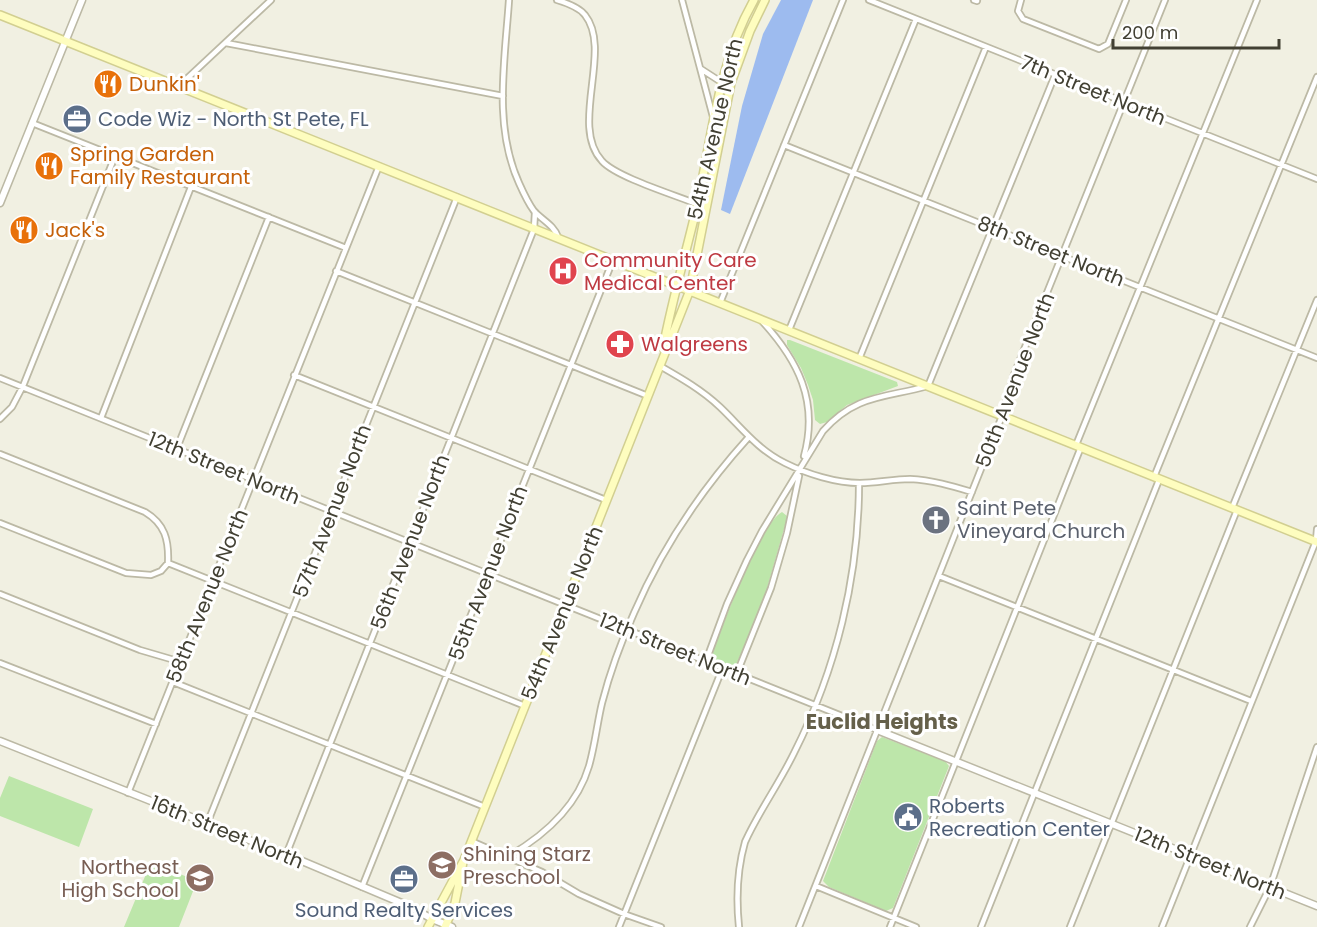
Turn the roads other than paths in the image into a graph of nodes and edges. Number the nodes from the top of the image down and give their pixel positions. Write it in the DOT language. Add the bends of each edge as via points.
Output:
graph roads {
  1 [pos="82,0"];
  2 [pos="271,0"];
  3 [pos="509,0"];
  4 [pos="557,0"];
  5 [pos="682,0"];
  6 [pos="753,0"];
  7 [pos="765,0"];
  8 [pos="843,0"];
  9 [pos="869,0"];
  10 [pos="1021,0"];
  11 [pos="1126,0"];
  12 [pos="1165,0"];
  13 [pos="1257,0"];
  14 [pos="0,15"];
  15 [pos="916,19"];
  16 [pos="65,41"];
  17 [pos="226,43"];
  18 [pos="986,47"];
  19 [pos="701,69"];
  20 [pos="1055,75"];
  21 [pos="1317,77"];
  22 [pos="722,81"];
  23 [pos="731,83"];
  24 [pos="178,87"];
  25 [pos="503,96"];
  26 [pos="1125,102"];
  27 [pos="713,120"];
  28 [pos="32,123"];
  29 [pos="1202,134"];
  30 [pos="784,145"];
  31 [pos="115,156"];
  32 [pos="1281,165"];
  33 [pos="379,166"];
  34 [pos="853,172"];
  35 [pos="1317,179"];
  36 [pos="191,186"];
  37 [pos="457,197"];
  38 [pos="923,200"];
  39 [pos="0,203"];
  40 [pos="697,204"];
  41 [pos="535,212"];
  42 [pos="269,217"];
  43 [pos="534,228"];
  44 [pos="993,228"];
  45 [pos="558,237"];
  46 [pos="346,248"];
  47 [pos="1062,256"];
  48 [pos="613,260"];
  49 [pos="336,271"];
  50 [pos="679,286"];
  51 [pos="1140,287"];
  52 [pos="690,290"];
  53 [pos="1317,300"];
  54 [pos="415,302"];
  55 [pos="720,303"];
  56 [pos="759,318"];
  57 [pos="1219,319"];
  58 [pos="789,330"];
  59 [pos="492,334"];
  60 [pos="1297,350"];
  61 [pos="859,358"];
  62 [pos="1317,358"];
  63 [pos="570,365"];
  64 [pos="660,366"];
  65 [pos="294,375"];
  66 [pos="0,378"];
  67 [pos="23,386"];
  68 [pos="928,386"];
  69 [pos="648,396"];
  70 [pos="373,406"];
  71 [pos="1002,416"];
  72 [pos="101,418"];
  73 [pos="0,419"];
  74 [pos="450,438"];
  75 [pos="748,438"];
  76 [pos="1078,446"];
  77 [pos="177,448"];
  78 [pos="0,454"];
  79 [pos="528,469"];
  80 [pos="801,469"];
  81 [pos="1156,479"];
  82 [pos="252,480"];
  83 [pos="859,483"];
  84 [pos="972,492"];
  85 [pos="606,500"];
  86 [pos="1234,509"];
  87 [pos="331,511"];
  88 [pos="0,523"];
  89 [pos="1317,529"];
  90 [pos="410,542"];
  91 [pos="1316,542"];
  92 [pos="168,563"];
  93 [pos="488,573"];
  94 [pos="939,576"];
  95 [pos="213,582"];
  96 [pos="0,594"];
  97 [pos="565,605"];
  98 [pos="1017,607"];
  99 [pos="292,612"];
  100 [pos="627,629"];
  101 [pos="1095,638"];
  102 [pos="370,643"];
  103 [pos="706,661"];
  104 [pos="0,663"];
  105 [pos="181,663"];
  106 [pos="723,667"];
  107 [pos="1173,670"];
  108 [pos="737,673"];
  109 [pos="448,676"];
  110 [pos="173,682"];
  111 [pos="1251,701"];
  112 [pos="525,706"];
  113 [pos="817,706"];
  114 [pos="251,713"];
  115 [pos="156,724"];
  116 [pos="877,730"];
  117 [pos="0,741"];
  118 [pos="329,745"];
  119 [pos="1317,747"];
  120 [pos="956,762"];
  121 [pos="407,776"];
  122 [pos="128,793"];
  123 [pos="1034,793"];
  124 [pos="485,807"];
  125 [pos="1112,823"];
  126 [pos="207,824"];
  127 [pos="471,841"];
  128 [pos="1191,854"];
  129 [pos="286,855"];
  130 [pos="509,856"];
  131 [pos="464,860"];
  132 [pos="816,886"];
  133 [pos="362,887"];
  134 [pos="1270,887"];
  135 [pos="1317,906"];
  136 [pos="624,914"];
  137 [pos="893,918"];
  138 [pos="432,919"];
  139 [pos="448,926"];
  140 [pos="428,927"];
  141 [pos="619,927"];
  142 [pos="661,927"];
  143 [pos="739,927"];
  144 [pos="799,927"];
  145 [pos="890,927"];
  146 [pos="916,927"];
  147 [pos="981,927"];
  148 [pos="1070,927"];
  149 [pos="1162,927"];
  150 [pos="1250,927"];
  1 -- 16 [label="street"];
  2 -- 17 [label="street"];
  3 -- 25 [label="street"];
  4 -- 40 [label="street" via="584,14 593,31 591,144 600,159 626,176"];
  5 -- 19 [label="street"];
  6 -- 22 [label="main road, 54th Avenue North" via="731,49"];
  7 -- 23 [label="main road, 54th Avenue North"];
  8 -- 30 [label="street"];
  9 -- 15 [label="street, 7th Street North"];
  10 -- 11 [label="street" via="1018,11 1023,19 1099,49 1110,40"];
  12 -- 26 [label="street, 50th Avenue North"];
  13 -- 29 [label="street"];
  14 -- 16 [label="main road"];
  15 -- 18 [label="street, 7th Street North"];
  15 -- 34 [label="street"];
  16 -- 24 [label="main road"];
  16 -- 28 [label="street"];
  17 -- 24 [label="street"];
  17 -- 25 [label="street"];
  18 -- 20 [label="street, 7th Street North"];
  18 -- 38 [label="street"];
  19 -- 22 [label="street"];
  19 -- 27 [label="street"];
  20 -- 26 [label="street, 7th Street North"];
  20 -- 44 [label="street"];
  21 -- 32 [label="street"];
  22 -- 23 [label="street"];
  22 -- 27 [label="main road, 54th Avenue North"];
  23 -- 52 [label="main road, 54th Avenue North"];
  24 -- 33 [label="main road"];
  25 -- 41 [label="street" via="506,145 519,184"];
  26 -- 29 [label="street, 7th Street North"];
  26 -- 47 [label="street, 50th Avenue North"];
  27 -- 40 [label="main road, 54th Avenue North"];
  28 -- 31 [label="street"];
  28 -- 39 [label="street"];
  29 -- 32 [label="street, 7th Street North"];
  29 -- 51 [label="street"];
  30 -- 34 [label="street, 8th Street North"];
  30 -- 55 [label="street"];
  31 -- 36 [label="street"];
  31 -- 67 [label="street"];
  32 -- 35 [label="street, 7th Street North"];
  32 -- 57 [label="street"];
  33 -- 37 [label="main road"];
  33 -- 46 [label="street, 58th Avenue North"];
  34 -- 38 [label="street, 8th Street North"];
  34 -- 58 [label="street"];
  36 -- 42 [label="street"];
  36 -- 72 [label="street"];
  37 -- 43 [label="main road"];
  37 -- 54 [label="street, 57th Avenue North"];
  38 -- 44 [label="street, 8th Street North"];
  38 -- 61 [label="street"];
  40 -- 50 [label="main road, 54th Avenue North"];
  41 -- 43 [label="street, 56th Avenue North"];
  41 -- 45 [label="street" via="556,230"];
  42 -- 46 [label="street"];
  42 -- 77 [label="street"];
  43 -- 45 [label="main road"];
  43 -- 59 [label="street, 56th Avenue North"];
  44 -- 47 [label="street, 8th Street North"];
  44 -- 68 [label="street"];
  45 -- 48 [label="main road"];
  46 -- 49 [label="street, 58th Avenue North"];
  47 -- 51 [label="street, 8th Street North"];
  47 -- 71 [label="street, 50th Avenue North" via="1013,377"];
  48 -- 50 [label="main road"];
  48 -- 63 [label="street, 55th Avenue North"];
  49 -- 54 [label="street"];
  49 -- 65 [label="street, 58th Avenue North"];
  50 -- 52 [label="main road"];
  50 -- 64 [label="main road, 54th Avenue North"];
  51 -- 57 [label="street, 8th Street North"];
  51 -- 76 [label="street"];
  52 -- 55 [label="main road"];
  52 -- 64 [label="main road, 54th Avenue North"];
  53 -- 60 [label="street"];
  54 -- 59 [label="street"];
  54 -- 70 [label="street, 57th Avenue North"];
  55 -- 56 [label="main road"];
  56 -- 58 [label="main road"];
  56 -- 80 [label="street" via="789,354 804,384 810,428"];
  57 -- 60 [label="street, 8th Street North"];
  57 -- 81 [label="street"];
  58 -- 61 [label="main road"];
  59 -- 63 [label="street"];
  59 -- 74 [label="street, 56th Avenue North"];
  60 -- 62 [label="street, 8th Street North"];
  60 -- 86 [label="street"];
  61 -- 68 [label="main road"];
  63 -- 69 [label="street"];
  63 -- 79 [label="street, 55th Avenue North"];
  64 -- 69 [label="main road, 54th Avenue North"];
  64 -- 75 [label="street" via="706,394"];
  65 -- 70 [label="street"];
  65 -- 82 [label="street, 58th Avenue North"];
  66 -- 67 [label="street, 12th Street North"];
  67 -- 72 [label="street, 12th Street North"];
  67 -- 73 [label="street"];
  68 -- 71 [label="main road"];
  68 -- 80 [label="street" via="881,395 846,410 823,430"];
  69 -- 85 [label="main road, 54th Avenue North"];
  70 -- 74 [label="street"];
  70 -- 87 [label="street, 57th Avenue North"];
  71 -- 76 [label="main road"];
  71 -- 84 [label="street, 50th Avenue North"];
  72 -- 77 [label="street, 12th Street North"];
  74 -- 79 [label="street"];
  74 -- 90 [label="street, 56th Avenue North"];
  75 -- 80 [label="street" via="786,464"];
  75 -- 100 [label="street" via="691,509 647,583"];
  76 -- 81 [label="main road"];
  76 -- 98 [label="street"];
  77 -- 82 [label="street, 12th Street North"];
  78 -- 92 [label="street" via="155,518 166,536"];
  79 -- 85 [label="street"];
  79 -- 93 [label="street, 55th Avenue North"];
  80 -- 83 [label="street"];
  80 -- 103 [label="street" via="747,560"];
  80 -- 108 [label="street" via="776,572"];
  81 -- 86 [label="main road"];
  81 -- 101 [label="street"];
  82 -- 87 [label="street, 12th Street North"];
  82 -- 95 [label="street, 58th Avenue North"];
  83 -- 84 [label="street" via="921,480"];
  83 -- 113 [label="street" via="855,552 846,603 830,672"];
  84 -- 94 [label="street, 50th Avenue North"];
  85 -- 97 [label="main road, 54th Avenue North"];
  86 -- 91 [label="main road"];
  86 -- 107 [label="street"];
  87 -- 90 [label="street, 12th Street North"];
  87 -- 99 [label="street, 57th Avenue North"];
  88 -- 92 [label="street" via="126,573 151,575"];
  89 -- 91 [label="street"];
  90 -- 93 [label="street, 12th Street North"];
  90 -- 102 [label="street, 56th Avenue North"];
  91 -- 111 [label="street"];
  92 -- 95 [label="street"];
  93 -- 97 [label="street, 12th Street North"];
  93 -- 109 [label="street, 55th Avenue North"];
  94 -- 98 [label="street"];
  94 -- 116 [label="street, 50th Avenue North"];
  95 -- 99 [label="street"];
  95 -- 105 [label="street, 58th Avenue North"];
  96 -- 105 [label="street"];
  97 -- 100 [label="street, 12th Street North"];
  97 -- 112 [label="main road, 54th Avenue North"];
  98 -- 101 [label="street"];
  98 -- 120 [label="street"];
  99 -- 102 [label="street"];
  99 -- 114 [label="street, 57th Avenue North"];
  100 -- 103 [label="street, 12th Street North"];
  100 -- 130 [label="street" via="602,702 589,765 577,794 548,829"];
  101 -- 107 [label="street"];
  101 -- 123 [label="street"];
  102 -- 109 [label="street"];
  102 -- 118 [label="street, 56th Avenue North"];
  103 -- 106 [label="street, 12th Street North"];
  104 -- 115 [label="street"];
  105 -- 110 [label="street, 58th Avenue North"];
  106 -- 108 [label="street, 12th Street North"];
  106 -- 136 [label="street"];
  107 -- 111 [label="street"];
  107 -- 125 [label="street"];
  108 -- 113 [label="street, 12th Street North"];
  109 -- 112 [label="street"];
  109 -- 121 [label="street, 55th Avenue North"];
  110 -- 114 [label="street"];
  110 -- 115 [label="street, 58th Avenue North"];
  111 -- 128 [label="street"];
  112 -- 124 [label="main road, 54th Avenue North"];
  113 -- 116 [label="street, 12th Street North"];
  113 -- 143 [label="street" via="745,842 737,886"];
  114 -- 118 [label="street"];
  114 -- 126 [label="street, 57th Avenue North"];
  115 -- 122 [label="street, 58th Avenue North"];
  116 -- 120 [label="street, 12th Street North"];
  116 -- 132 [label="street, 50th Avenue North"];
  117 -- 122 [label="street, 16th Street North"];
  118 -- 121 [label="street"];
  118 -- 129 [label="street, 56th Avenue North"];
  119 -- 134 [label="street"];
  120 -- 123 [label="street, 12th Street North"];
  120 -- 137 [label="street"];
  121 -- 124 [label="street"];
  121 -- 133 [label="street, 55th Avenue North"];
  122 -- 126 [label="street, 16th Street North"];
  123 -- 125 [label="street, 12th Street North"];
  123 -- 147 [label="street"];
  124 -- 127 [label="main road, 54th Avenue North"];
  125 -- 128 [label="street, 12th Street North"];
  125 -- 148 [label="street"];
  126 -- 129 [label="street, 16th Street North"];
  127 -- 130 [label="street"];
  127 -- 131 [label="main road, 54th Avenue North"];
  128 -- 134 [label="street, 12th Street North"];
  128 -- 149 [label="street"];
  129 -- 133 [label="street, 16th Street North"];
  130 -- 136 [label="street"];
  131 -- 138 [label="main road, 54th Avenue North"];
  131 -- 139 [label="main road, 54th Avenue North"];
  132 -- 137 [label="street"];
  132 -- 144 [label="street, 50th Avenue North"];
  133 -- 138 [label="street, 16th Street North"];
  134 -- 135 [label="street, 12th Street North"];
  134 -- 150 [label="street"];
  136 -- 141 [label="street"];
  136 -- 142 [label="street"];
  137 -- 145 [label="street"];
  137 -- 146 [label="street"];
  138 -- 139 [label="street, 16th Street North"];
  138 -- 140 [label="main road, 54th Avenue North"];
}
